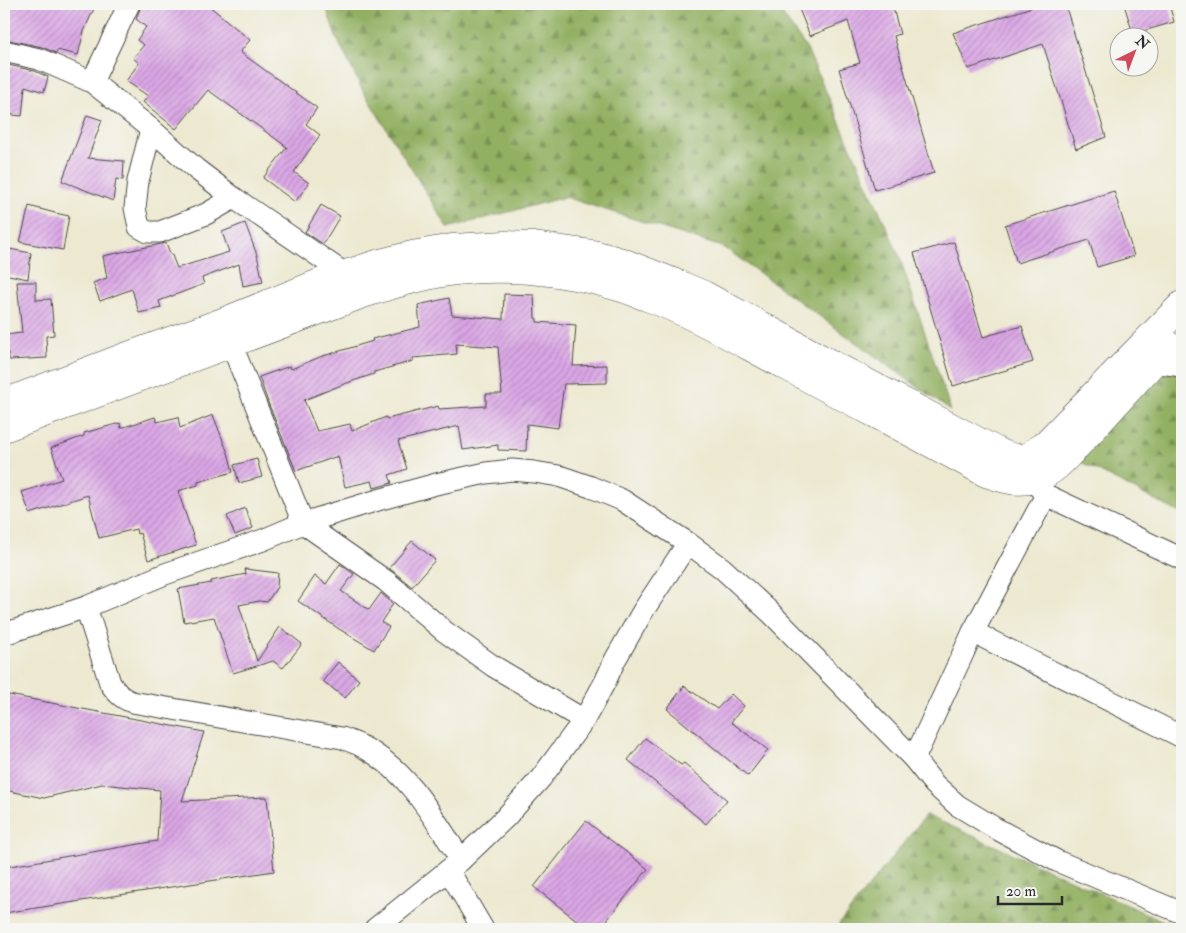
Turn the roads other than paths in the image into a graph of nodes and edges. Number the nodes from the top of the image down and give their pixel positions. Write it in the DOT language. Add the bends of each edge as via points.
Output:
graph roads {
  1 [pos="129,4"];
  2 [pos="4,51"];
  3 [pos="92,82"];
  4 [pos="151,129"];
  5 [pos="234,198"];
  6 [pos="354,284"];
  7 [pos="1182,305"];
  8 [pos="1182,332"];
  9 [pos="231,343"];
  10 [pos="1152,362"];
  11 [pos="1182,366"];
  12 [pos="4,403"];
  13 [pos="4,428"];
  14 [pos="1039,487"];
  15 [pos="303,524"];
  16 [pos="688,543"];
  17 [pos="1182,559"];
  18 [pos="86,607"];
  19 [pos="973,632"];
  20 [pos="4,634"];
  21 [pos="584,720"];
  22 [pos="1182,737"];
  23 [pos="914,759"];
  24 [pos="455,865"];
  25 [pos="1182,913"];
  26 [pos="375,929"];
  27 [pos="483,929"];
  1 -- 3 [label="street"];
  2 -- 3 [label="street" via="39,59"];
  3 -- 4 [label="street"];
  4 -- 5 [label="street"];
  4 -- 5 [label="street" via="138,181 135,208 139,227 148,232 160,232 206,214"];
  5 -- 6 [label="street"];
  6 -- 7 [label="main road" via="398,258 452,248 534,246 600,256 704,295 1014,458 1027,458 1047,444"];
  6 -- 9 [label="main road"];
  6 -- 12 [label="main road" via="312,286"];
  6 -- 14 [label="main road" via="392,284 480,269 548,272 611,284 690,316 986,473"];
  8 -- 10 [label="main road"];
  9 -- 13 [label="main road"];
  9 -- 15 [label="street"];
  10 -- 11 [label="street"];
  10 -- 14 [label="main road" via="1099,422 1044,475"];
  14 -- 17 [label="street"];
  14 -- 19 [label="street"];
  15 -- 16 [label="street" via="436,484 512,470 558,476 591,487 622,500"];
  15 -- 18 [label="street" via="165,574"];
  15 -- 21 [label="street" via="386,581 444,631 493,666"];
  16 -- 21 [label="street" via="643,612"];
  16 -- 23 [label="street" via="722,568 771,613"];
  18 -- 20 [label="street"];
  18 -- 24 [label="street" via="110,683 124,699 342,738 364,747 413,789"];
  19 -- 22 [label="street"];
  19 -- 23 [label="street"];
  21 -- 24 [label="street" via="541,778 505,818"];
  23 -- 25 [label="street" via="957,805 995,828 1057,860"];
  24 -- 26 [label="street"];
  24 -- 27 [label="street"];
}
